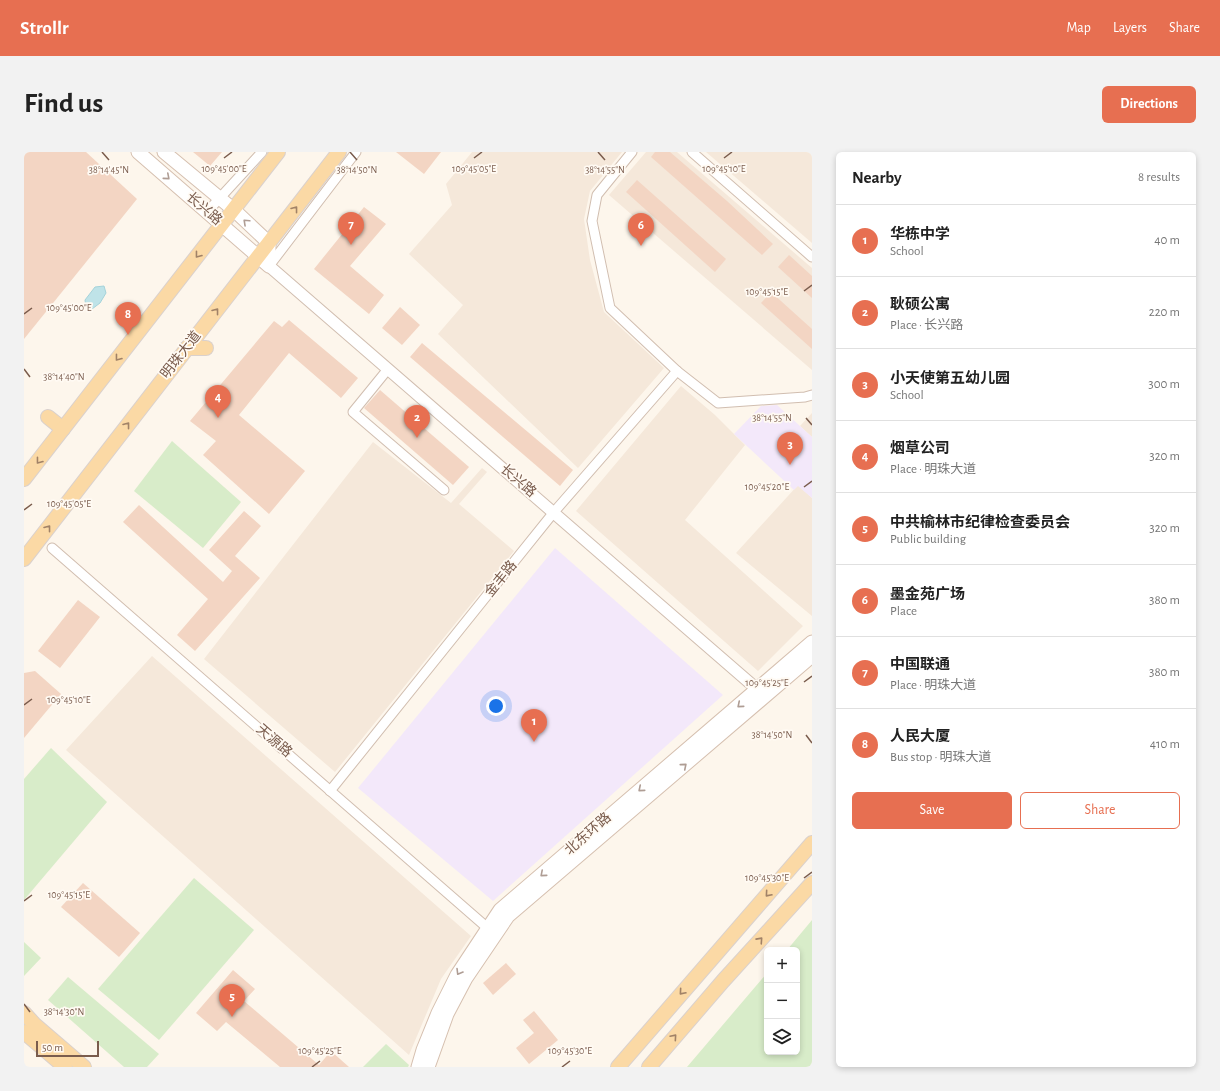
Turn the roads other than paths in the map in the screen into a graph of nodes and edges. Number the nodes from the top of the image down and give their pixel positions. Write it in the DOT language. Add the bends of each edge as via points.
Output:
graph roads {
  1 [pos="138,152"];
  2 [pos="164,152"];
  3 [pos="262,152"];
  4 [pos="278,152"];
  5 [pos="339,152"];
  6 [pos="356,152"];
  7 [pos="632,152"];
  8 [pos="692,152"];
  9 [pos="219,199"];
  10 [pos="234,210"];
  11 [pos="207,212"];
  12 [pos="222,224"];
  13 [pos="269,243"];
  14 [pos="258,256"];
  15 [pos="812,257"];
  16 [pos="269,266"];
  17 [pos="187,348"];
  18 [pos="206,348"];
  19 [pos="388,368"];
  20 [pos="677,372"];
  21 [pos="812,395"];
  22 [pos="48,417"];
  23 [pos="63,429"];
  24 [pos="24,480"];
  25 [pos="444,490"];
  26 [pos="554,512"];
  27 [pos="52,548"];
  28 [pos="24,559"];
  29 [pos="812,642"];
  30 [pos="812,656"];
  31 [pos="761,694"];
  32 [pos="330,791"];
  33 [pos="812,844"];
  34 [pos="812,883"];
  35 [pos="492,931"];
  36 [pos="24,1013"];
  37 [pos="27,1032"];
  38 [pos="65,1067"];
  39 [pos="84,1067"];
  40 [pos="418,1067"];
  41 [pos="428,1067"];
  42 [pos="618,1067"];
  43 [pos="649,1067"];
  1 -- 11 [label="main road, 长兴路, one-way"];
  2 -- 9 [label="main road, 长兴路"];
  3 -- 9 [label="street"];
  4 -- 10 [label="main road"];
  13 -- 5 [label="main road, 明珠大道, one-way"];
  6 -- 16 [label="street"];
  7 -- 20 [label="street" via="597,195 592,221 610,308"];
  8 -- 15 [label="street"];
  9 -- 10 [label="main road, 长兴路"];
  9 -- 11 [label="street"];
  10 -- 12 [label="main road"];
  13 -- 10 [label="main road, 长兴路, one-way"];
  11 -- 12 [label="main road, 长兴路"];
  12 -- 14 [label="main road, 长兴路"];
  12 -- 23 [label="main road, one-way"];
  13 -- 14 [label="main road, 明珠大道"];
  13 -- 16 [label="main road"];
  14 -- 16 [label="main road, 长兴路"];
  17 -- 14 [label="main road, 明珠大道, one-way"];
  16 -- 19 [label="street, 长兴路"];
  17 -- 18 [label="main road"];
  28 -- 17 [label="main road, 明珠大道, one-way"];
  19 -- 25 [label="street" via="358,411 353,412"];
  19 -- 26 [label="street, 长兴路"];
  20 -- 21 [label="street" via="718,403"];
  20 -- 26 [label="street, 金丰路"];
  22 -- 23 [label="main road"];
  23 -- 24 [label="main road, one-way"];
  26 -- 31 [label="street, 长兴路"];
  26 -- 32 [label="street, 金丰路"];
  27 -- 32 [label="street, 天源路"];
  29 -- 31 [label="main road, 北东环路"];
  30 -- 31 [label="main road, 北东环路"];
  31 -- 35 [label="main road, 北东环路" via="500,910"];
  32 -- 35 [label="street, 天源路"];
  33 -- 42 [label="main road, one-way"];
  43 -- 34 [label="main road, one-way"];
  35 -- 40 [label="main road, 北东环路, one-way" via="457,975 438,1013"];
  35 -- 41 [label="main road, 北东环路" via="447,1014"];
  36 -- 37 [label="main road"];
  37 -- 38 [label="main road"];
  37 -- 39 [label="main road"];
}
